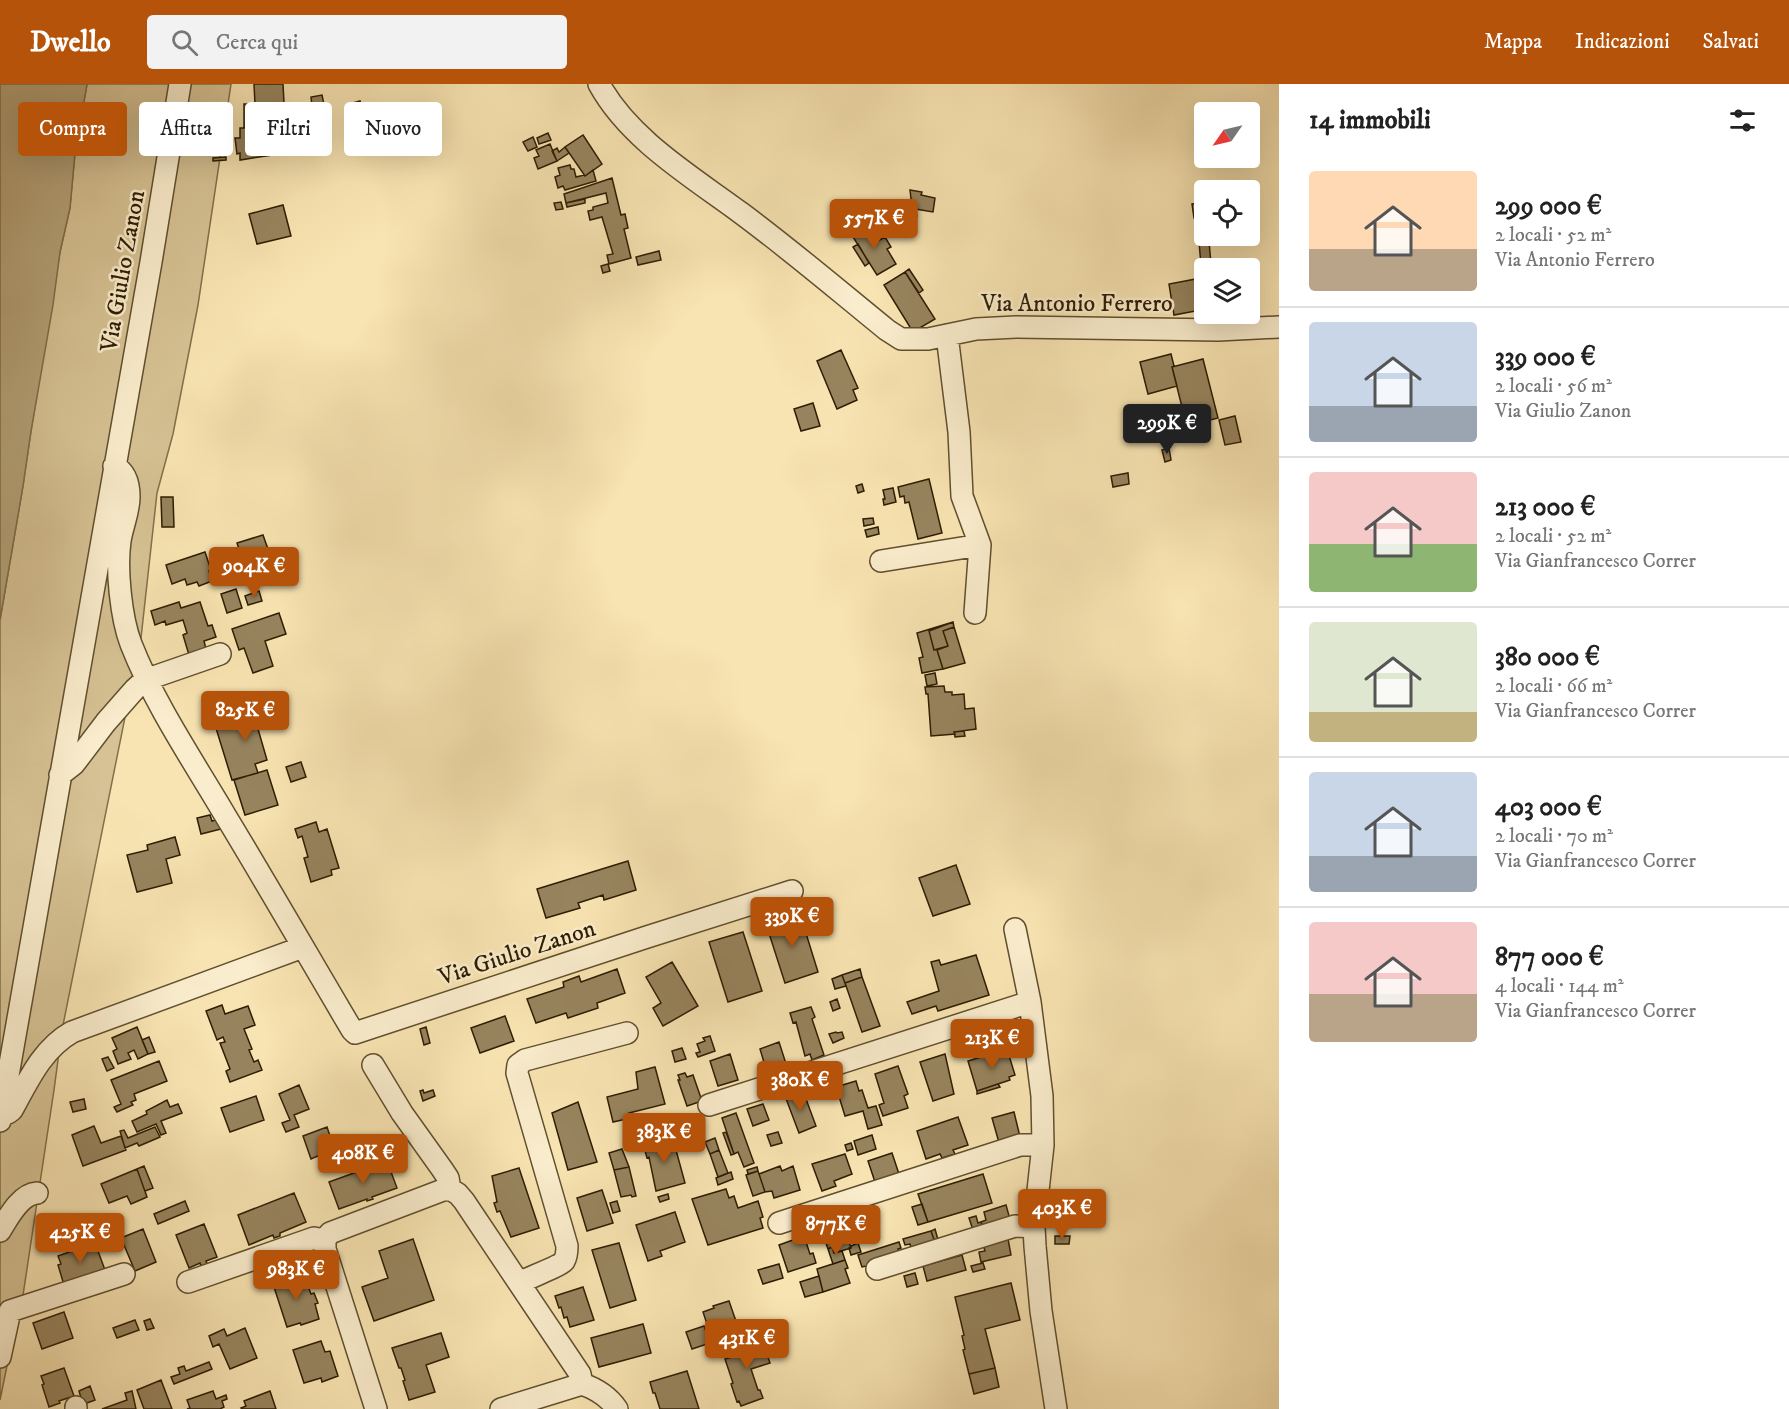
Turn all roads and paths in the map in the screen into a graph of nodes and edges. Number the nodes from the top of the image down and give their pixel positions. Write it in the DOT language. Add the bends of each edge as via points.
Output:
graph roads {
  1 [pos="180,84"];
  2 [pos="599,84"];
  3 [pos="1279,327"];
  4 [pos="947,335"];
  5 [pos="114,466"];
  6 [pos="980,545"];
  7 [pos="881,561"];
  8 [pos="975,613"];
  9 [pos="220,654"];
  10 [pos="146,680"];
  11 [pos="60,775"];
  12 [pos="792,891"];
  13 [pos="1015,929"];
  14 [pos="303,947"];
  15 [pos="1030,1002"];
  16 [pos="627,1033"];
  17 [pos="373,1065"];
  18 [pos="709,1106"];
  19 [pos="1,1117"];
  20 [pos="1043,1145"];
  21 [pos="450,1189"];
  22 [pos="37,1192"];
  23 [pos="779,1223"];
  24 [pos="1034,1227"];
  25 [pos="0,1231"];
  26 [pos="325,1240"];
  27 [pos="877,1269"];
  28 [pos="124,1274"];
  29 [pos="188,1282"];
  30 [pos="519,1283"];
  31 [pos="0,1357"];
  32 [pos="582,1384"];
  33 [pos="376,1409"];
  34 [pos="501,1409"];
  35 [pos="616,1409"];
  36 [pos="1056,1409"];
  1 -- 5 [label="street, Via Giulio Zanon"];
  2 -- 4 [label="street, Via Antonio Ferrero" via="623,118 646,139 887,330 901,339"];
  3 -- 4 [label="street, Via Antonio Ferrero" via="1016,327"];
  4 -- 6 [label="street" via="962,496"];
  5 -- 10 [label="street, Via Giulio Zanon" via="124,474 129,499 118,562 124,620"];
  5 -- 11 [label="street, Via Giulio Zanon"];
  6 -- 7 [label="street"];
  6 -- 8 [label="street"];
  9 -- 10 [label="street"];
  10 -- 11 [label="street"];
  10 -- 14 [label="street, Via Giulio Zanon"];
  11 -- 19 [label="street, Via Giulio Zanon"];
  12 -- 14 [label="street, Via Giulio Zanon" via="355,1033"];
  13 -- 15 [label="street"];
  14 -- 19 [label="street, Via Giulio Zanon" via="72,1032 45,1054 12,1110"];
  15 -- 18 [label="street"];
  15 -- 20 [label="street" via="1042,1096"];
  16 -- 30 [label="street" via="518,1065 517,1073 567,1246 565,1260 559,1265"];
  17 -- 21 [label="street" via="448,1178"];
  20 -- 23 [label="street" via="1020,1145"];
  20 -- 24 [label="street"];
  21 -- 26 [label="street" via="330,1233"];
  21 -- 30 [label="street" via="464,1201"];
  22 -- 25 [label="street" via="28,1195"];
  24 -- 27 [label="street" via="1015,1226"];
  24 -- 36 [label="street" via="1041,1311"];
  26 -- 29 [label="street" via="314,1238"];
  26 -- 33 [label="street"];
  28 -- 31 [label="street" via="10,1311"];
  30 -- 32 [label="street"];
  32 -- 34 [label="street"];
  32 -- 35 [label="street" via="594,1388"];
}
